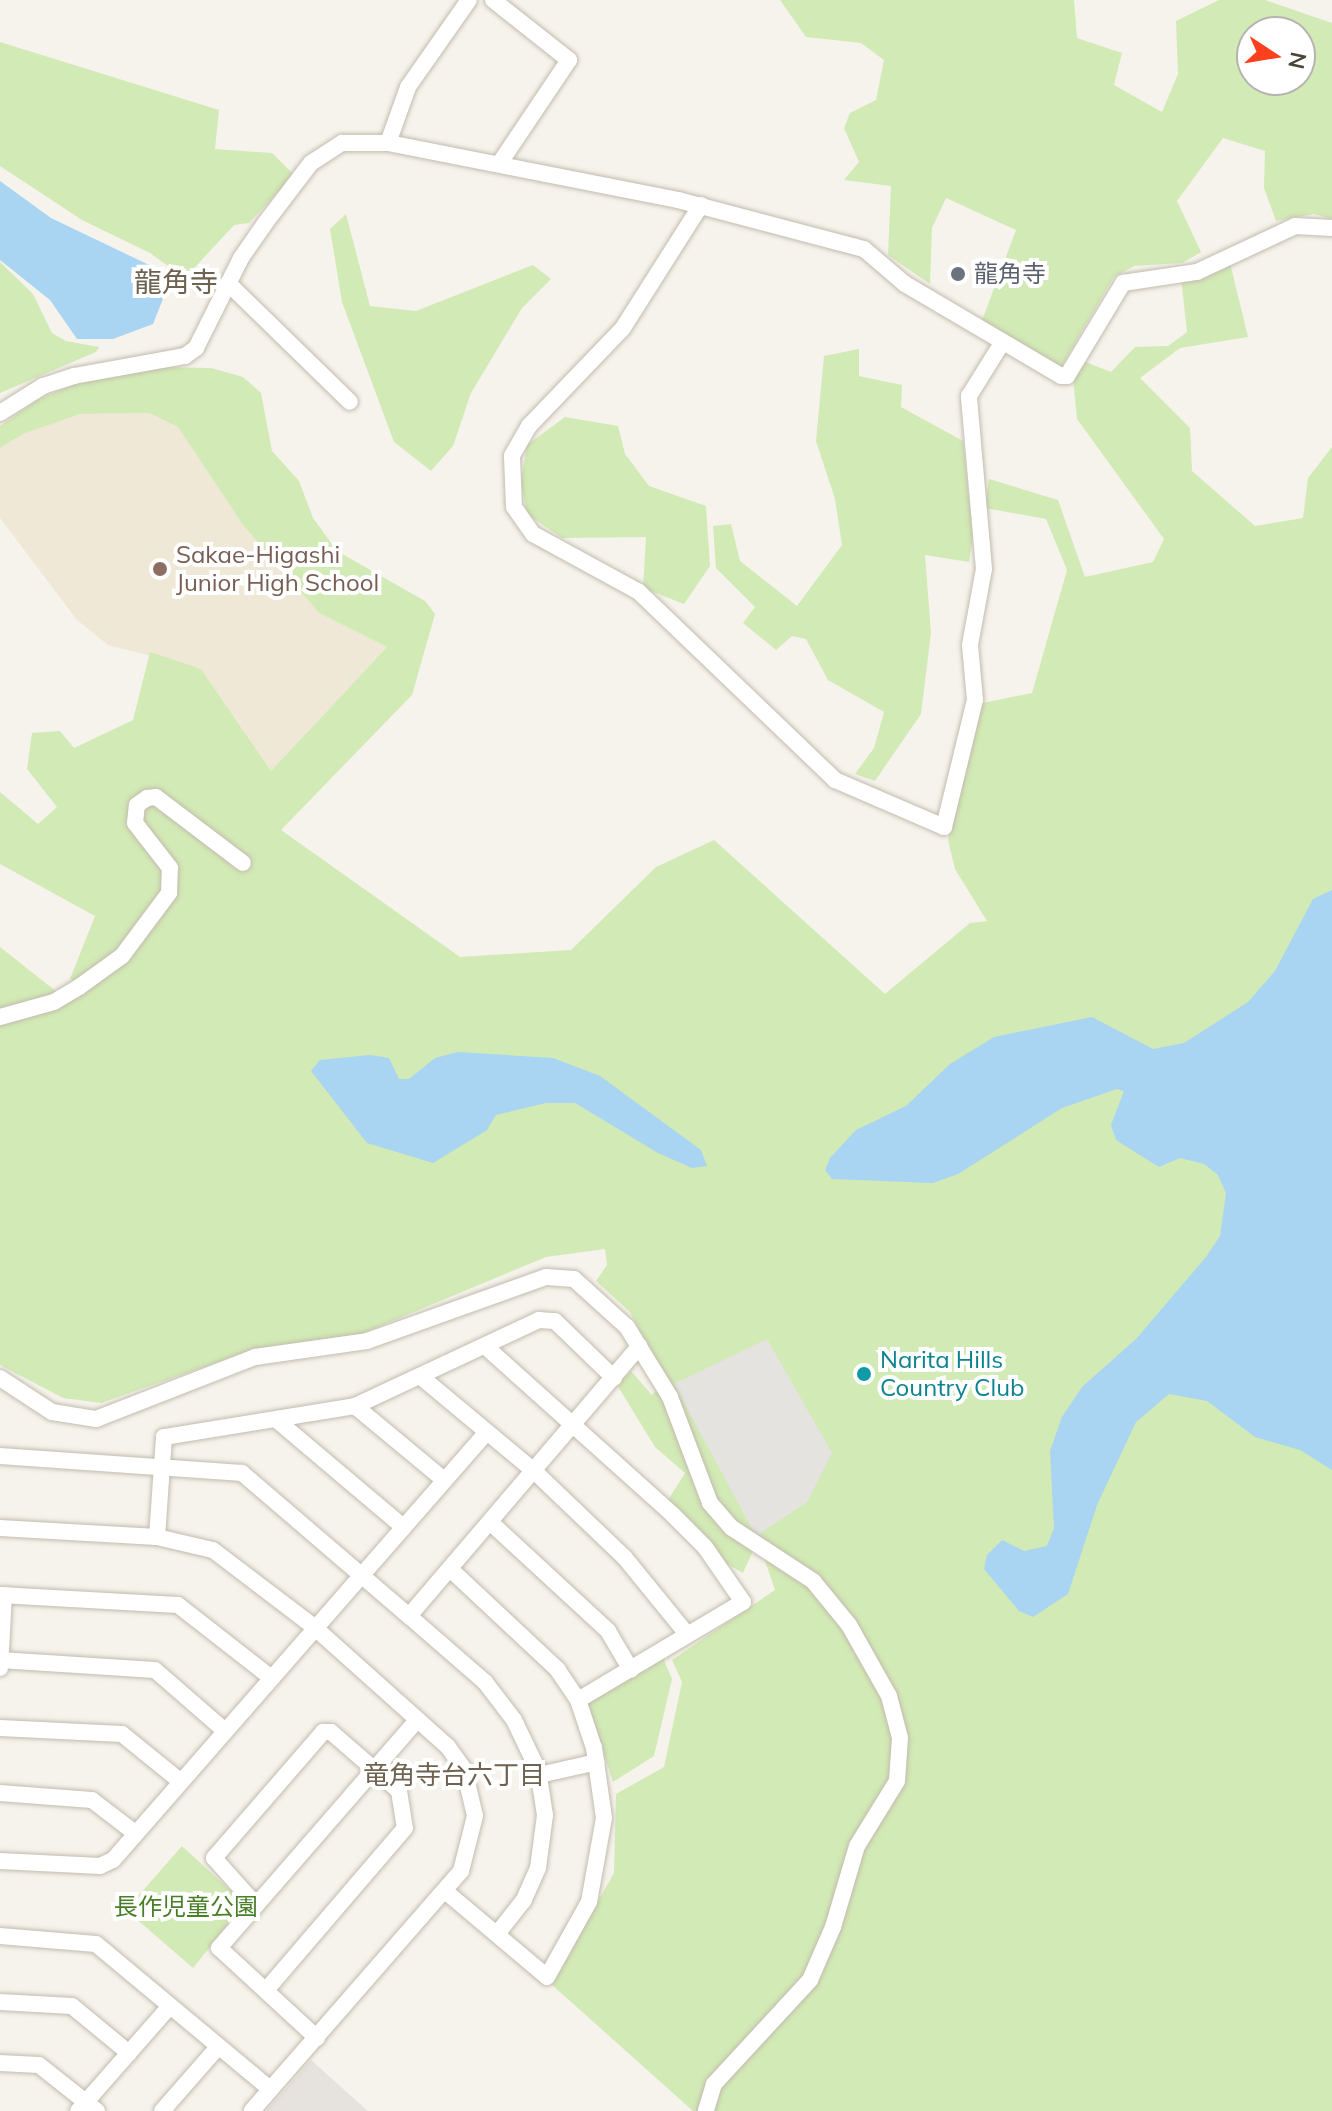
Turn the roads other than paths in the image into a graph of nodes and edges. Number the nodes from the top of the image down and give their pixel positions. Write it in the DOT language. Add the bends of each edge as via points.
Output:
graph roads {
  1 [pos="469,0"];
  2 [pos="493,0"];
  3 [pos="388,143"];
  4 [pos="499,164"];
  5 [pos="701,205"];
  6 [pos="1332,228"];
  7 [pos="228,283"];
  8 [pos="1002,343"];
  9 [pos="350,402"];
  10 [pos="0,413"];
  11 [pos="243,863"];
  12 [pos="0,1017"];
  13 [pos="640,1346"];
  14 [pos="486,1347"];
  15 [pos="420,1376"];
  16 [pos="0,1378"];
  17 [pos="614,1378"];
  18 [pos="355,1406"];
  19 [pos="279,1422"];
  20 [pos="573,1425"];
  21 [pos="486,1433"];
  22 [pos="0,1456"];
  23 [pos="162,1467"];
  24 [pos="533,1470"];
  25 [pos="444,1480"];
  26 [pos="490,1522"];
  27 [pos="402,1526"];
  28 [pos="0,1528"];
  29 [pos="157,1537"];
  30 [pos="450,1569"];
  31 [pos="360,1575"];
  32 [pos="2,1595"];
  33 [pos="409,1616"];
  34 [pos="314,1627"];
  35 [pos="687,1634"];
  36 [pos="0,1660"];
  37 [pos="0,1668"];
  38 [pos="631,1670"];
  39 [pos="270,1677"];
  40 [pos="578,1700"];
  41 [pos="417,1720"];
  42 [pos="0,1728"];
  43 [pos="224,1730"];
  44 [pos="597,1762"];
  45 [pos="376,1769"];
  46 [pos="539,1775"];
  47 [pos="180,1781"];
  48 [pos="0,1793"];
  49 [pos="135,1833"];
  50 [pos="0,1861"];
  51 [pos="445,1891"];
  52 [pos="256,1905"];
  53 [pos="497,1934"];
  54 [pos="0,1936"];
  55 [pos="266,1990"];
  56 [pos="0,2002"];
  57 [pos="169,2007"];
  58 [pos="317,2038"];
  59 [pos="218,2047"];
  60 [pos="129,2053"];
  61 [pos="0,2063"];
  62 [pos="270,2089"];
  63 [pos="87,2108"];
  64 [pos="162,2111"];
  65 [pos="252,2111"];
  66 [pos="706,2111"];
  1 -- 3 [label="street" via="408,87"];
  2 -- 4 [label="street" via="569,60"];
  3 -- 4 [label="street"];
  3 -- 7 [label="street" via="342,143 325,150 266,222"];
  4 -- 5 [label="street"];
  5 -- 8 [label="street" via="864,249 905,284"];
  5 -- 8 [label="street" via="623,328 529,426 512,456 514,507 533,534 639,592 835,780 944,827 975,700 970,645 984,569 969,396"];
  6 -- 8 [label="street" via="1295,226 1197,272 1123,283 1067,376"];
  7 -- 9 [label="street"];
  7 -- 10 [label="street" via="203,339 185,356 74,376 43,386"];
  11 -- 12 [label="street" via="156,797 147,798 137,805 135,823 170,868 169,893 122,956 54,1002"];
  13 -- 16 [label="street" via="627,1327 574,1279 546,1277 367,1341 255,1357 96,1419 52,1412"];
  13 -- 17 [label="street"];
  13 -- 66 [label="street" via="670,1397 710,1503 732,1528 813,1581 849,1625 882,1682 900,1738 897,1781 857,1846 833,1927 810,1980 714,2084"];
  14 -- 15 [label="street"];
  14 -- 17 [label="street" via="539,1320 555,1321"];
  14 -- 20 [label="street"];
  15 -- 18 [label="street"];
  15 -- 21 [label="street"];
  17 -- 20 [label="street"];
  18 -- 19 [label="street"];
  18 -- 25 [label="street"];
  19 -- 23 [label="street" via="262,1418 164,1437"];
  19 -- 27 [label="street"];
  20 -- 24 [label="street"];
  20 -- 35 [label="street" via="705,1547 743,1602"];
  21 -- 24 [label="street"];
  21 -- 25 [label="street"];
  22 -- 23 [label="street"];
  23 -- 29 [label="street"];
  23 -- 31 [label="street" via="246,1475"];
  24 -- 26 [label="street"];
  24 -- 35 [label="street" via="625,1558"];
  25 -- 27 [label="street"];
  26 -- 30 [label="street"];
  26 -- 38 [label="street" via="608,1631"];
  27 -- 31 [label="street"];
  28 -- 29 [label="street"];
  29 -- 34 [label="street" via="213,1550"];
  30 -- 33 [label="street"];
  30 -- 40 [label="street" via="558,1670"];
  31 -- 33 [label="street"];
  31 -- 34 [label="street"];
  32 -- 36 [label="street"];
  32 -- 39 [label="street" via="178,1605"];
  33 -- 46 [label="street" via="485,1682 514,1720"];
  34 -- 39 [label="street"];
  34 -- 41 [label="street"];
  35 -- 38 [label="street"];
  36 -- 37 [label="street"];
  36 -- 43 [label="street" via="155,1670"];
  38 -- 40 [label="street"];
  39 -- 43 [label="street"];
  40 -- 44 [label="street"];
  41 -- 45 [label="street"];
  41 -- 51 [label="street" via="458,1758 475,1805 468,1856"];
  42 -- 47 [label="street" via="122,1734"];
  43 -- 47 [label="street"];
  44 -- 46 [label="street"];
  44 -- 53 [label="street" via="602,1838 579,1925 547,1977"];
  45 -- 52 [label="street"];
  45 -- 52 [label="street" via="331,1732 323,1732 214,1858"];
  45 -- 55 [label="street" via="405,1802 401,1836"];
  46 -- 53 [label="street" via="545,1815 538,1868 523,1901"];
  47 -- 49 [label="street"];
  48 -- 49 [label="street" via="92,1800"];
  49 -- 50 [label="street" via="113,1860 100,1866"];
  51 -- 53 [label="street"];
  51 -- 58 [label="street"];
  52 -- 55 [label="street" via="219,1948"];
  54 -- 57 [label="street" via="96,1944"];
  55 -- 58 [label="street"];
  56 -- 60 [label="street" via="72,2006"];
  57 -- 59 [label="street"];
  57 -- 60 [label="street"];
  58 -- 62 [label="street"];
  59 -- 62 [label="street"];
  59 -- 64 [label="street"];
  60 -- 63 [label="street"];
  61 -- 63 [label="street" via="39,2065"];
  62 -- 65 [label="street"];
}
